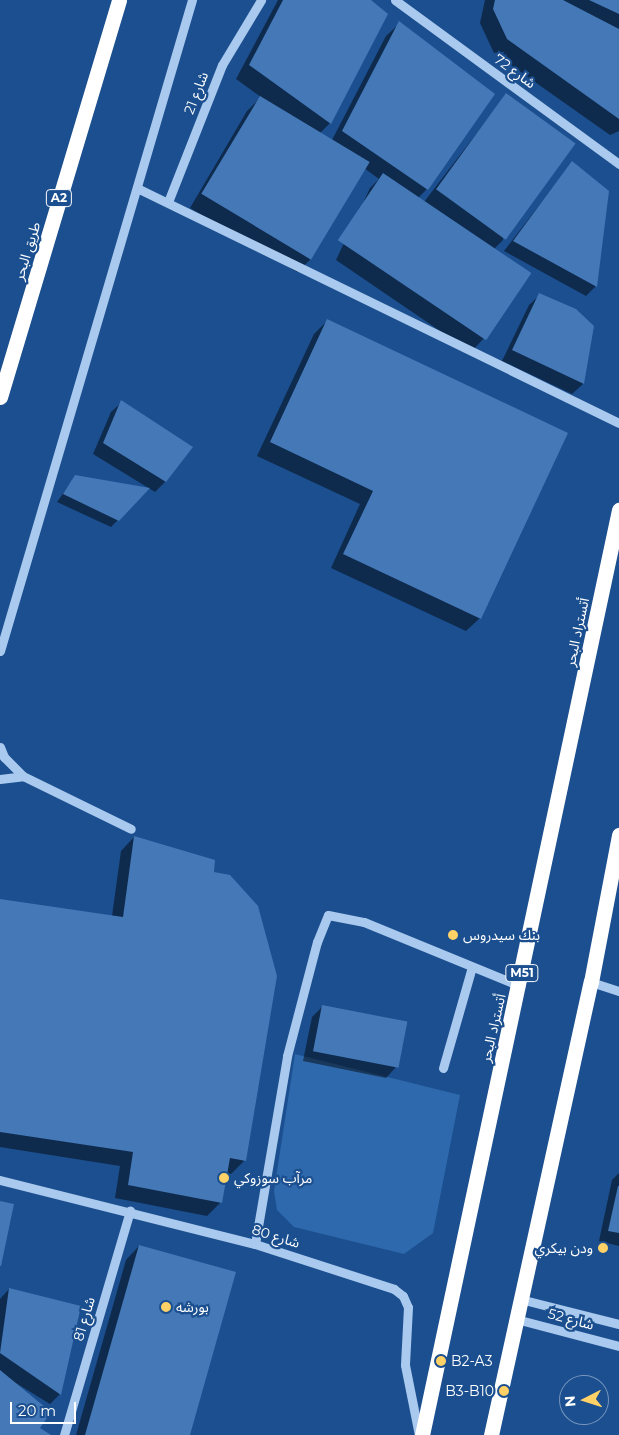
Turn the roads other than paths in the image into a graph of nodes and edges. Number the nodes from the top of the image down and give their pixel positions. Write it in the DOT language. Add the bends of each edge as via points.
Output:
graph roads {
  1 [pos="119,0"];
  2 [pos="192,0"];
  3 [pos="261,0"];
  4 [pos="395,0"];
  5 [pos="619,164"];
  6 [pos="137,188"];
  7 [pos="168,202"];
  8 [pos="0,397"];
  9 [pos="619,423"];
  10 [pos="619,510"];
  11 [pos="0,651"];
  12 [pos="0,747"];
  13 [pos="23,776"];
  14 [pos="0,779"];
  15 [pos="131,829"];
  16 [pos="619,835"];
  17 [pos="472,968"];
  18 [pos="591,982"];
  19 [pos="520,986"];
  20 [pos="619,991"];
  21 [pos="443,1068"];
  22 [pos="0,1180"];
  23 [pos="130,1211"];
  24 [pos="256,1244"];
  25 [pos="520,1299"];
  26 [pos="516,1318"];
  27 [pos="619,1324"];
  28 [pos="619,1346"];
  29 [pos="64,1435"];
  30 [pos="420,1435"];
  31 [pos="491,1435"];
  1 -- 8 [label="highway, طريق البحر / A2"];
  2 -- 6 [label="street"];
  3 -- 7 [label="street, شارع 21" via="222,65"];
  4 -- 5 [label="street, شارع 72"];
  6 -- 7 [label="street"];
  6 -- 11 [label="street"];
  7 -- 9 [label="street"];
  10 -- 19 [label="highway, أتستراد البحر / M51"];
  12 -- 13 [label="street" via="4,757"];
  13 -- 14 [label="street"];
  13 -- 15 [label="street"];
  16 -- 18 [label="highway"];
  17 -- 19 [label="street"];
  17 -- 21 [label="street"];
  17 -- 24 [label="street" via="364,922 328,915 317,942 287,1056"];
  18 -- 20 [label="street"];
  18 -- 25 [label="highway"];
  19 -- 30 [label="highway, أتستراد البحر / M51"];
  22 -- 23 [label="street, شارع 80"];
  23 -- 24 [label="street, شارع 80"];
  23 -- 29 [label="street, شارع 81"];
  24 -- 30 [label="street, شارع 80" via="384,1285 403,1296 408,1307 406,1382"];
  25 -- 26 [label="highway"];
  25 -- 27 [label="street, شارع 52"];
  26 -- 28 [label="street, شارع 52"];
  26 -- 31 [label="highway"];
}
